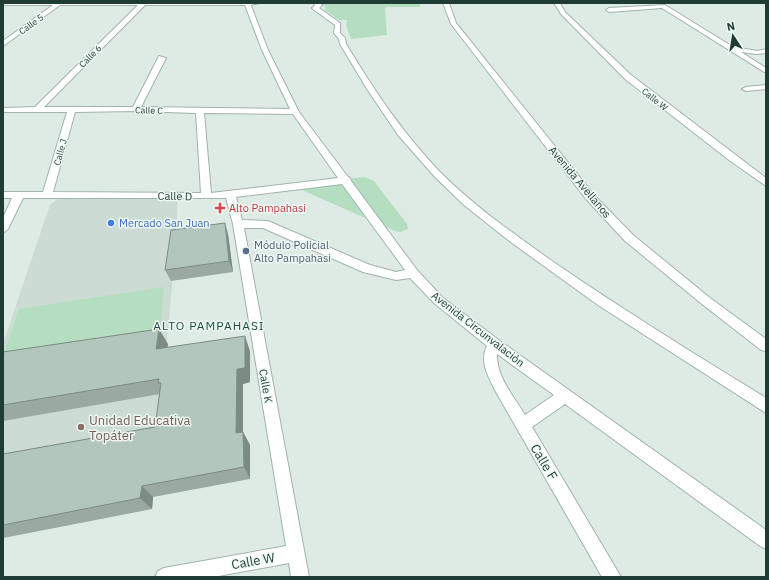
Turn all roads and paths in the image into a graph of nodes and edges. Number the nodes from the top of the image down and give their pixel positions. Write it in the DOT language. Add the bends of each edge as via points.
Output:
graph roads {
  1 [pos="59,3"];
  2 [pos="249,3"];
  3 [pos="317,3"];
  4 [pos="557,3"];
  5 [pos="3,4"];
  6 [pos="142,4"];
  7 [pos="447,4"];
  8 [pos="609,10"];
  9 [pos="3,44"];
  10 [pos="729,48"];
  11 [pos="766,51"];
  12 [pos="162,58"];
  13 [pos="766,71"];
  14 [pos="766,87"];
  15 [pos="746,89"];
  16 [pos="72,109"];
  17 [pos="136,109"];
  18 [pos="3,110"];
  19 [pos="37,110"];
  20 [pos="200,110"];
  21 [pos="295,112"];
  22 [pos="346,180"];
  23 [pos="766,183"];
  24 [pos="3,194"];
  25 [pos="19,195"];
  26 [pos="47,195"];
  27 [pos="230,195"];
  28 [pos="206,196"];
  29 [pos="238,224"];
  30 [pos="3,229"];
  31 [pos="413,273"];
  32 [pos="495,344"];
  33 [pos="766,346"];
  34 [pos="566,395"];
  35 [pos="766,406"];
  36 [pos="522,425"];
  37 [pos="766,540"];
  38 [pos="295,553"];
  39 [pos="164,577"];
  40 [pos="300,577"];
  41 [pos="612,577"];
  1 -- 5 [label="street"];
  1 -- 6 [label="street"];
  1 -- 9 [label="street, Calle 5"];
  2 -- 6 [label="street"];
  2 -- 21 [label="street, Avenida Circunvalación" via="265,50"];
  3 -- 35 [label="street" via="319,5 315,8 338,24 336,33 342,38 370,91 424,160 467,202 605,305"];
  4 -- 23 [label="street, Calle W" via="563,13 628,77"];
  6 -- 19 [label="street, Calle 6"];
  7 -- 33 [label="street, Avenida Avellanos" via="453,24 590,197 628,238"];
  8 -- 10 [label="street" via="663,6"];
  10 -- 11 [label="street"];
  10 -- 13 [label="street"];
  12 -- 17 [label="street"];
  14 -- 15 [label="street"];
  16 -- 17 [label="street, Calle C"];
  16 -- 19 [label="street, Calle C"];
  16 -- 26 [label="street, Calle J"];
  17 -- 20 [label="street, Calle C"];
  18 -- 19 [label="street, Calle C"];
  20 -- 21 [label="street, Calle C"];
  20 -- 28 [label="street"];
  21 -- 22 [label="street, Avenida Circunvalación"];
  22 -- 27 [label="street, Calle D"];
  22 -- 31 [label="street, Avenida Circunvalación"];
  24 -- 25 [label="street, Calle D"];
  25 -- 26 [label="street, Calle D"];
  25 -- 30 [label="street"];
  26 -- 28 [label="street, Calle D"];
  27 -- 28 [label="street, Calle D"];
  27 -- 29 [label="street, Calle K"];
  29 -- 31 [label="street" via="264,224 367,269 396,276"];
  29 -- 38 [label="street, Calle K"];
  31 -- 32 [label="street, Avenida Circunvalación" via="438,300"];
  32 -- 34 [label="street, Avenida Circunvalación"];
  32 -- 36 [label="street, Calle F" via="490,350 495,374"];
  34 -- 36 [label="street"];
  34 -- 37 [label="street, Avenida Circunvalación"];
  36 -- 41 [label="street, Calle F"];
  38 -- 39 [label="street, Calle W"];
  38 -- 40 [label="street, Calle K"];
}
